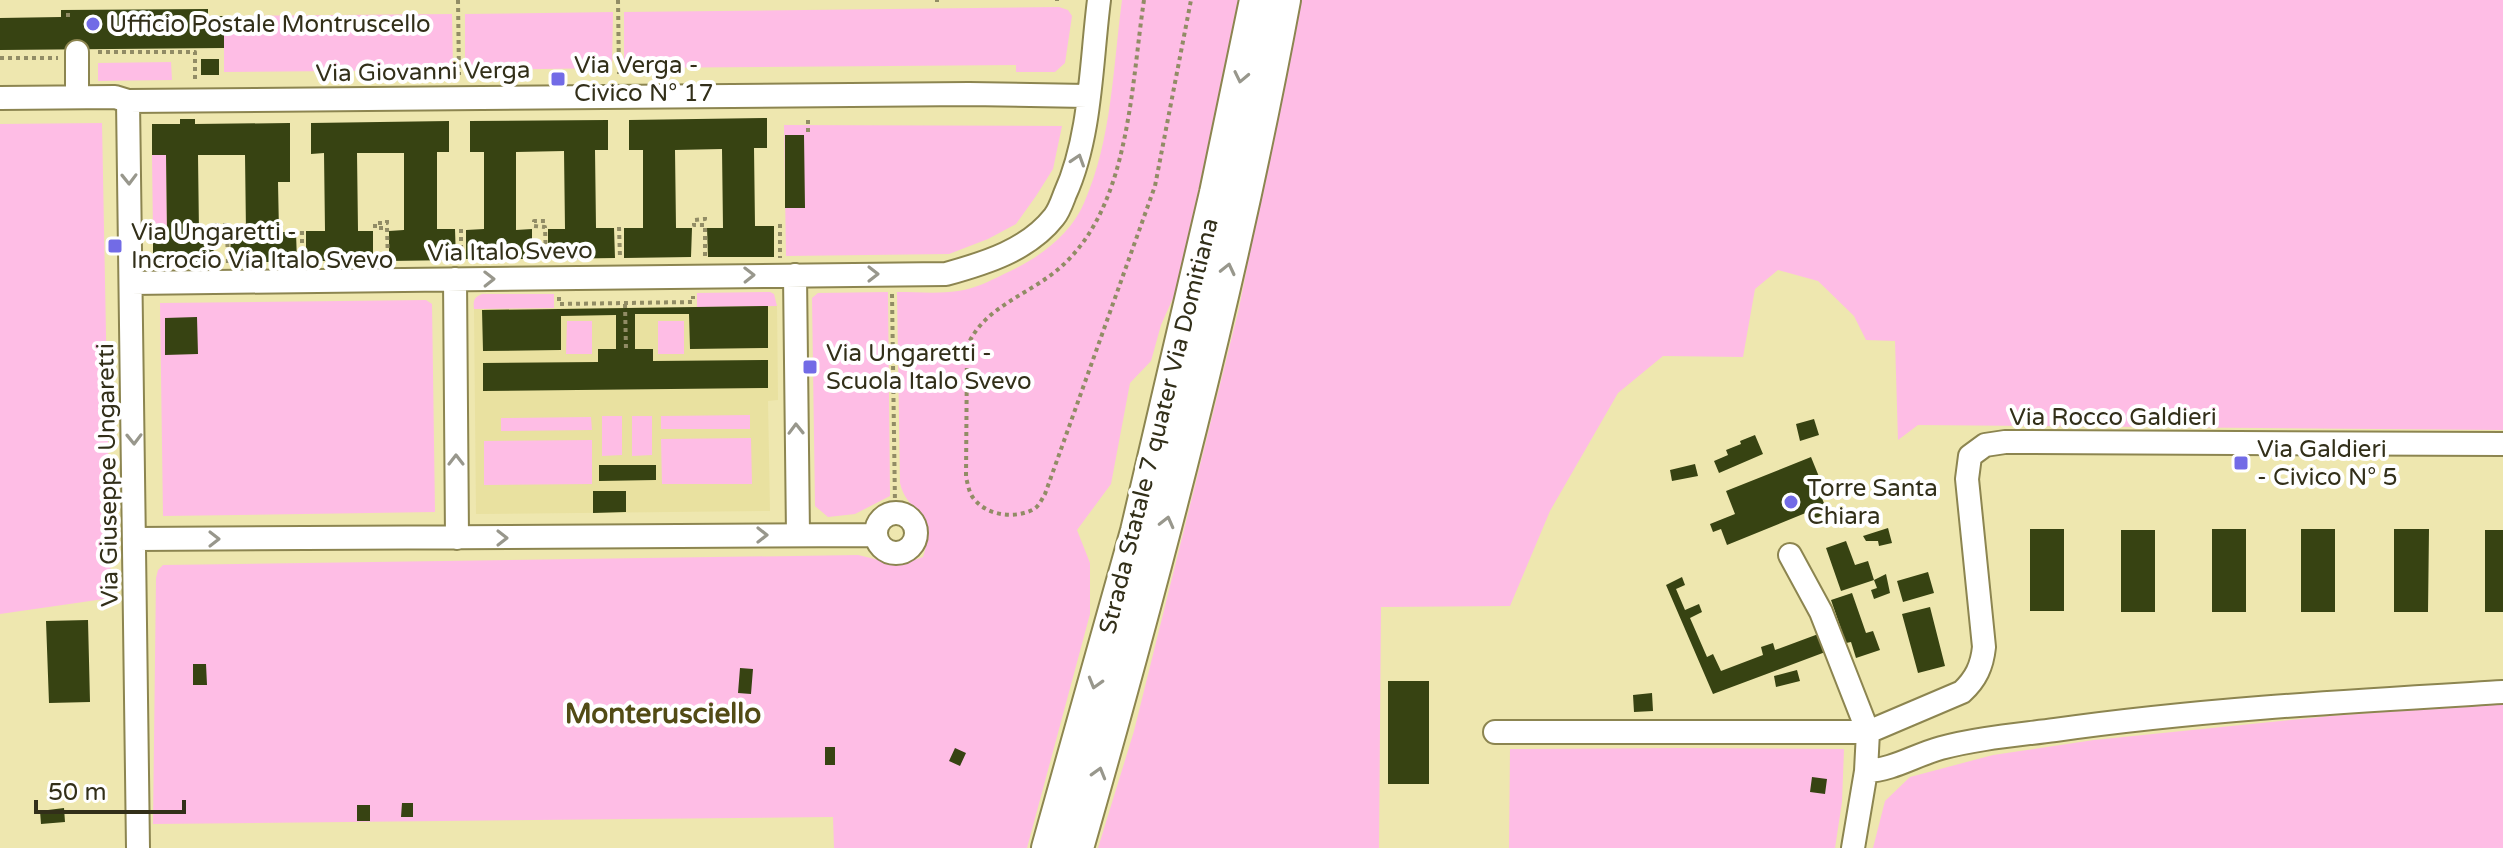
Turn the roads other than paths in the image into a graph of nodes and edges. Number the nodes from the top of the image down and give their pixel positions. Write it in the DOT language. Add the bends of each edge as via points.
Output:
graph roads {
  1 [pos="1099,0"];
  2 [pos="1256,0"];
  3 [pos="1284,0"];
  4 [pos="73,55"];
  5 [pos="1087,96"];
  6 [pos="77,97"];
  7 [pos="0,98"];
  8 [pos="128,101"];
  9 [pos="788,268"];
  10 [pos="458,271"];
  11 [pos="131,283"];
  12 [pos="2503,444"];
  13 [pos="798,535"];
  14 [pos="876,535"];
  15 [pos="457,538"];
  16 [pos="136,539"];
  17 [pos="1790,555"];
  18 [pos="2503,692"];
  19 [pos="1495,732"];
  20 [pos="1868,732"];
  21 [pos="1866,771"];
  22 [pos="138,848"];
  23 [pos="1048,848"];
  24 [pos="1077,848"];
  25 [pos="1853,848"];
  1 -- 5 [label="street, Via Italo Svevo"];
  2 -- 23 [label="highway, Strada Statale 7 quater Via Domitiana, one-way" via="1137,531"];
  24 -- 3 [label="highway, Strada Statale 7 quater Via Domitiana, one-way" via="1164,536 1244,199"];
  4 -- 6 [label="street"];
  5 -- 8 [label="street, Via Giovanni Verga"];
  9 -- 5 [label="street, Via Italo Svevo, one-way" via="946,274 1023,245 1055,216 1072,179 1083,144"];
  6 -- 7 [label="street, Via Giovanni Verga"];
  6 -- 8 [label="street, Via Giovanni Verga"];
  8 -- 11 [label="street, Via Giuseppe Ungaretti, one-way"];
  10 -- 9 [label="street, Via Italo Svevo, one-way"];
  13 -- 9 [label="street, one-way"];
  10 -- 11 [label="street, Via Italo Svevo"];
  15 -- 10 [label="street, one-way"];
  11 -- 16 [label="street, Via Giuseppe Ungaretti, one-way"];
  12 -- 20 [label="street, Via Rocco Galdieri" via="1985,445 1970,456 1967,467 1984,647 1978,670 1973,682 1948,699"];
  13 -- 14 [label="street"];
  15 -- 13 [label="street, one-way"];
  16 -- 15 [label="street, one-way"];
  16 -- 22 [label="street, Via Giuseppe Ungaretti"];
  17 -- 20 [label="street" via="1821,612"];
  18 -- 21 [label="street" via="2251,708 2080,726 1944,747 1886,770"];
  19 -- 20 [label="street"];
  20 -- 21 [label="street"];
  21 -- 25 [label="street"];
}
